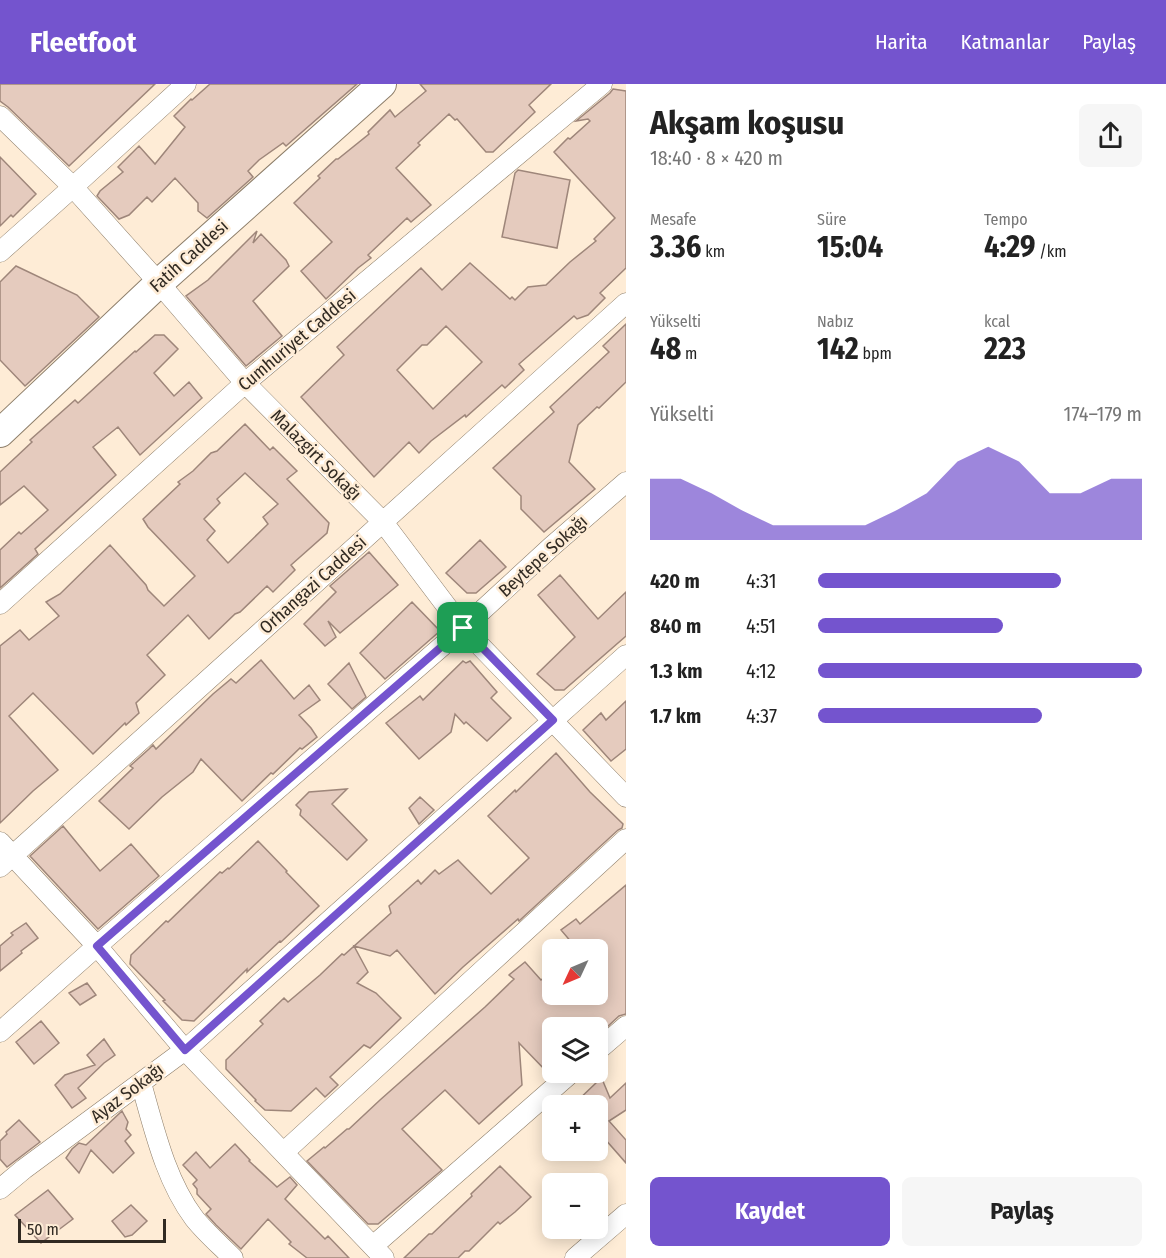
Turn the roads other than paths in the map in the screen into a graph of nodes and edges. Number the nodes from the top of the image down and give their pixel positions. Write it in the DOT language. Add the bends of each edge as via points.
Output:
graph roads {
  1 [pos="186,84"];
  2 [pos="382,84"];
  3 [pos="602,84"];
  4 [pos="0,116"];
  5 [pos="73,188"];
  6 [pos="0,252"];
  7 [pos="159,283"];
  8 [pos="626,303"];
  9 [pos="245,384"];
  10 [pos="0,433"];
  11 [pos="626,482"];
  12 [pos="383,522"];
  13 [pos="0,603"];
  14 [pos="463,628"];
  15 [pos="626,655"];
  16 [pos="553,720"];
  17 [pos="626,797"];
  18 [pos="626,839"];
  19 [pos="4,855"];
  20 [pos="97,946"];
  21 [pos="626,1026"];
  22 [pos="0,1032"];
  23 [pos="608,1042"];
  24 [pos="185,1050"];
  25 [pos="141,1083"];
  26 [pos="560,1083"];
  27 [pos="284,1152"];
  28 [pos="0,1189"];
  29 [pos="626,1214"];
  30 [pos="379,1252"];
  31 [pos="233,1258"];
  32 [pos="575,1258"];
  1 -- 5 [label="street"];
  2 -- 7 [label="main road, Fatih Caddesi"];
  3 -- 9 [label="street, Cumhuriyet Caddesi"];
  4 -- 5 [label="street, Malazgirt Sokağı"];
  5 -- 6 [label="street"];
  5 -- 7 [label="street, Malazgirt Sokağı"];
  7 -- 9 [label="street, Malazgirt Sokağı"];
  7 -- 10 [label="main road, Fatih Caddesi"];
  8 -- 12 [label="street, Orhangazi Caddesi"];
  9 -- 12 [label="street, Malazgirt Sokağı"];
  9 -- 13 [label="street, Cumhuriyet Caddesi"];
  11 -- 14 [label="street, Beytepe Sokağı"];
  12 -- 14 [label="street, Malazgirt Sokağı"];
  12 -- 19 [label="street, Orhangazi Caddesi"];
  14 -- 16 [label="street, Malazgirt Sokağı"];
  14 -- 20 [label="street, Beytepe Sokağı"];
  15 -- 16 [label="street, Ayaz Sokağı"];
  16 -- 17 [label="street, Malazgirt Sokağı"];
  16 -- 24 [label="street, Ayaz Sokağı"];
  18 -- 27 [label="street"];
  19 -- 20 [label="street"];
  20 -- 22 [label="street, Beytepe Sokağı"];
  20 -- 24 [label="street"];
  21 -- 23 [label="street"];
  24 -- 25 [label="street, Ayaz Sokağı"];
  24 -- 27 [label="street"];
  25 -- 28 [label="street, Ayaz Sokağı"];
  25 -- 31 [label="street" via="164,1160 179,1194 194,1218"];
  26 -- 30 [label="street"];
  27 -- 30 [label="street"];
  29 -- 32 [label="street"];
}
